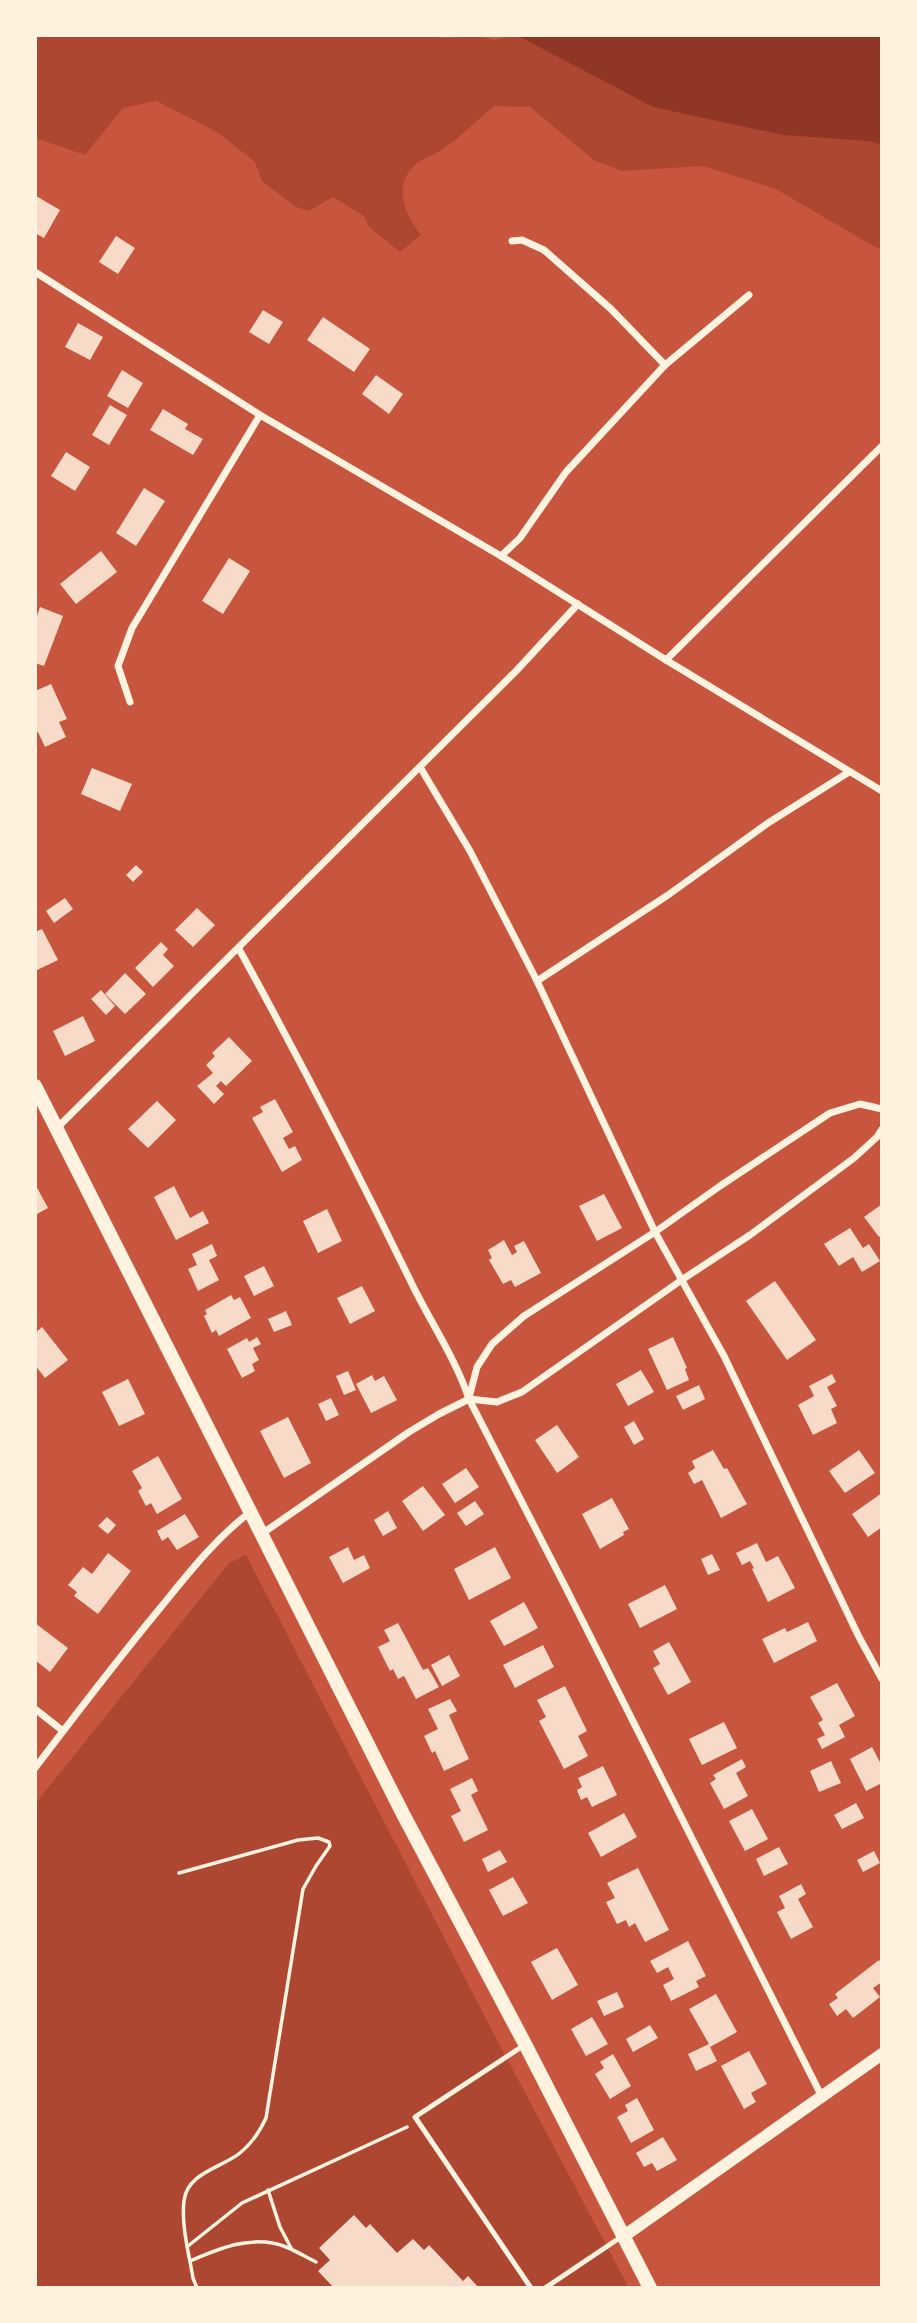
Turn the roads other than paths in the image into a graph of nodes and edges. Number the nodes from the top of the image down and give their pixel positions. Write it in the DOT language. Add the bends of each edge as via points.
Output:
graph roads {
  1 [pos="512,241"];
  2 [pos="35,272"];
  3 [pos="749,295"];
  4 [pos="665,365"];
  5 [pos="260,415"];
  6 [pos="882,446"];
  7 [pos="501,556"];
  8 [pos="578,604"];
  9 [pos="666,660"];
  10 [pos="130,702"];
  11 [pos="420,767"];
  12 [pos="849,772"];
  13 [pos="882,791"];
  14 [pos="239,949"];
  15 [pos="537,981"];
  16 [pos="35,1086"];
  17 [pos="882,1109"];
  18 [pos="57,1128"];
  19 [pos="882,1129"];
  20 [pos="655,1232"];
  21 [pos="683,1279"];
  22 [pos="469,1399"];
  23 [pos="249,1513"];
  24 [pos="260,1535"];
  25 [pos="882,1679"];
  26 [pos="35,1709"];
  27 [pos="64,1731"];
  28 [pos="35,1768"];
  29 [pos="525,2044"];
  30 [pos="882,2054"];
  31 [pos="822,2098"];
  32 [pos="624,2236"];
  33 [pos="531,2288"];
  34 [pos="545,2288"];
  35 [pos="650,2288"];
  1 -- 4 [label="street" via="522,240 544,250"];
  2 -- 5 [label="street"];
  3 -- 4 [label="street"];
  4 -- 7 [label="street" via="566,472 520,538"];
  5 -- 7 [label="street"];
  5 -- 10 [label="street" via="131,628 118,666"];
  6 -- 9 [label="street"];
  7 -- 8 [label="street"];
  8 -- 9 [label="street"];
  8 -- 11 [label="street"];
  9 -- 12 [label="street"];
  11 -- 14 [label="street"];
  11 -- 15 [label="street" via="470,851"];
  12 -- 13 [label="street"];
  12 -- 15 [label="street"];
  14 -- 18 [label="street"];
  14 -- 22 [label="street" via="461,1374"];
  15 -- 20 [label="street"];
  16 -- 18 [label="main road"];
  17 -- 20 [label="street" via="860,1104 830,1114"];
  18 -- 23 [label="main road"];
  19 -- 21 [label="street" via="854,1158"];
  20 -- 21 [label="street"];
  20 -- 22 [label="street" via="524,1315 492,1344 477,1367"];
  21 -- 22 [label="street" via="522,1392 497,1402"];
  21 -- 25 [label="street"];
  22 -- 24 [label="street" via="409,1432"];
  22 -- 31 [label="street"];
  23 -- 24 [label="main road"];
  23 -- 27 [label="street" via="189,1573"];
  24 -- 29 [label="main road"];
  26 -- 27 [label="street"];
  27 -- 28 [label="street"];
  29 -- 32 [label="main road"];
  29 -- 33 [label="lane" via="415,2117"];
  30 -- 31 [label="street"];
  31 -- 32 [label="street"];
  32 -- 34 [label="lane"];
  32 -- 35 [label="main road"];
}
